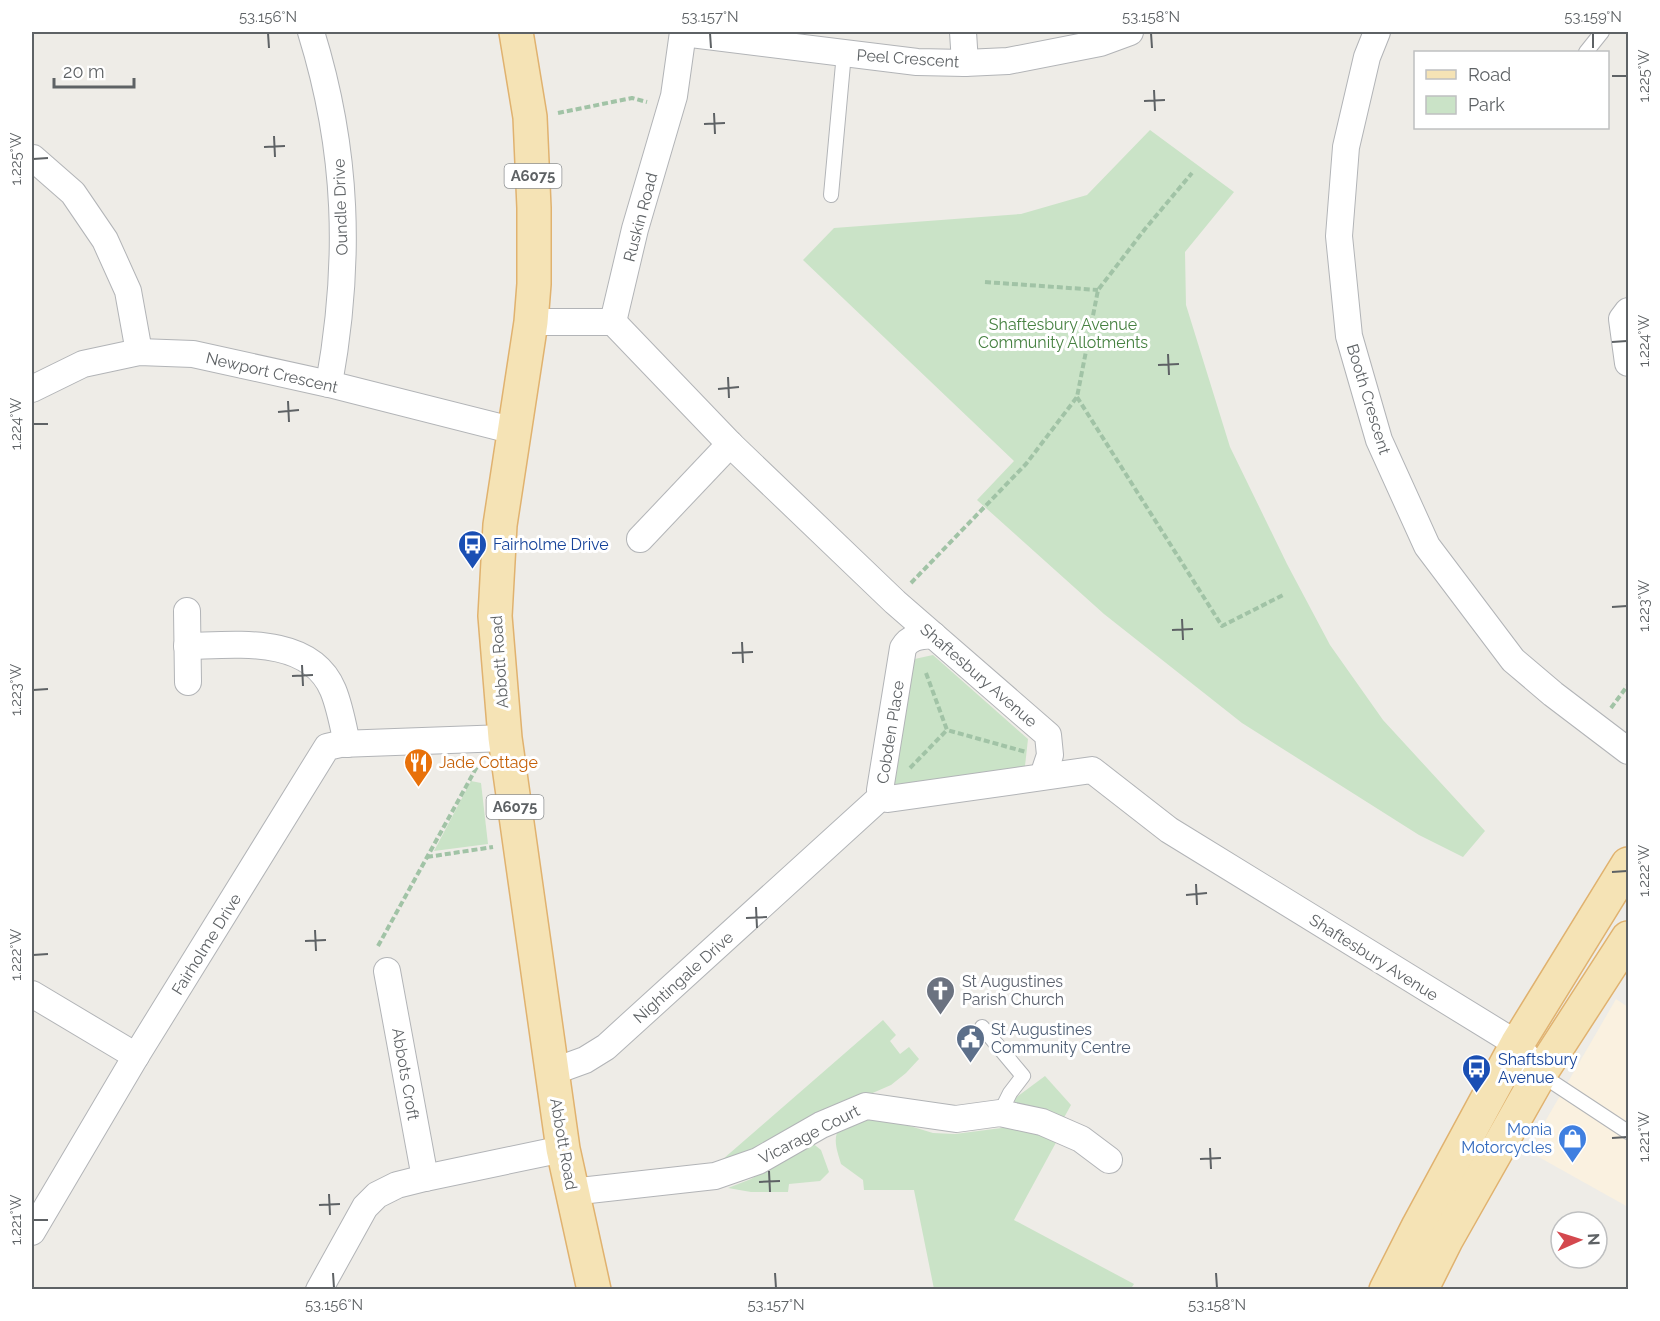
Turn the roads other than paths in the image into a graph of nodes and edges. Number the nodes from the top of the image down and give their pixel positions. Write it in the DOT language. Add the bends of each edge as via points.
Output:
graph roads {
  1 [pos="311,32"];
  2 [pos="516,32"];
  3 [pos="683,32"];
  4 [pos="963,32"];
  5 [pos="1130,32"];
  6 [pos="1377,32"];
  7 [pos="1602,32"];
  8 [pos="1587,51"];
  9 [pos="844,53"];
  10 [pos="965,63"];
  11 [pos="33,158"];
  12 [pos="831,195"];
  13 [pos="1629,311"];
  14 [pos="531,322"];
  15 [pos="613,322"];
  16 [pos="140,352"];
  17 [pos="1629,363"];
  18 [pos="329,384"];
  19 [pos="32,389"];
  20 [pos="515,431"];
  21 [pos="729,444"];
  22 [pos="640,539"];
  23 [pos="187,611"];
  24 [pos="933,635"];
  25 [pos="187,646"];
  26 [pos="188,682"];
  27 [pos="347,744"];
  28 [pos="493,748"];
  29 [pos="1629,751"];
  30 [pos="1038,765"];
  31 [pos="883,795"];
  32 [pos="1629,864"];
  33 [pos="1629,938"];
  34 [pos="387,971"];
  35 [pos="32,994"];
  36 [pos="982,1027"];
  37 [pos="1517,1044"];
  38 [pos="136,1056"];
  39 [pos="552,1072"];
  40 [pos="1540,1074"];
  41 [pos="1000,1113"];
  42 [pos="1629,1132"];
  43 [pos="563,1149"];
  44 [pos="1109,1160"];
  45 [pos="425,1178"];
  46 [pos="571,1192"];
  47 [pos="32,1232"];
  48 [pos="318,1290"];
  49 [pos="594,1290"];
  50 [pos="1386,1290"];
  51 [pos="1421,1290"];
  1 -- 18 [label="street, Oundle Drive" via="337,140 344,217 337,340"];
  2 -- 14 [label="main road, Abbott Road / A6075" via="530,117 534,208"];
  3 -- 9 [label="street, Peel Crescent"];
  3 -- 15 [label="street, Ruskin Road" via="674,96"];
  4 -- 10 [label="street"];
  5 -- 10 [label="street, Peel Crescent" via="1100,43 1008,61"];
  6 -- 29 [label="street, Booth Crescent" via="1367,57 1346,147 1339,236 1349,336 1379,440 1427,546 1513,660"];
  7 -- 8 [label="lane"];
  9 -- 10 [label="street, Peel Crescent"];
  9 -- 12 [label="lane"];
  11 -- 16 [label="street" via="73,193 105,240 128,291"];
  13 -- 17 [label="street" via="1622,319"];
  14 -- 15 [label="street"];
  14 -- 20 [label="main road, Abbott Road / A6075"];
  15 -- 21 [label="street, Shaftesbury Avenue"];
  16 -- 18 [label="street, Newport Crescent" via="193,354"];
  16 -- 19 [label="street, Newport Crescent" via="83,364"];
  18 -- 20 [label="street, Newport Crescent"];
  20 -- 28 [label="main road, Abbott Road / A6075" via="500,525"];
  21 -- 22 [label="street"];
  21 -- 24 [label="street, Shaftesbury Avenue"];
  23 -- 25 [label="street"];
  24 -- 30 [label="street, Shaftesbury Avenue" via="1048,735 1050,755"];
  24 -- 31 [label="street, Cobden Place" via="915,637 903,648 880,790"];
  25 -- 26 [label="street"];
  25 -- 27 [label="street" via="274,646 298,655 319,669 332,687"];
  27 -- 28 [label="street, Fairholme Drive"];
  27 -- 38 [label="street, Fairholme Drive" via="327,747"];
  28 -- 39 [label="main road, Abbott Road / A6075"];
  30 -- 31 [label="street, Cobden Place" via="888,799"];
  30 -- 37 [label="street, Shaftesbury Avenue" via="1092,770 1169,830"];
  31 -- 39 [label="street, Nightingale Drive" via="606,1047"];
  32 -- 37 [label="main road"];
  33 -- 40 [label="main road"];
  34 -- 45 [label="street, Abbots Croft"];
  35 -- 38 [label="street"];
  36 -- 41 [label="lane" via="1023,1076"];
  37 -- 40 [label="street"];
  37 -- 50 [label="main road"];
  38 -- 47 [label="street, Fairholme Drive"];
  39 -- 43 [label="main road, Abbott Road / A6075"];
  40 -- 42 [label="lane"];
  40 -- 51 [label="main road"];
  41 -- 44 [label="street, Vicarage Court" via="1042,1122 1081,1139"];
  41 -- 46 [label="street, Vicarage Court" via="956,1119 866,1106 821,1125 758,1161 715,1176"];
  43 -- 45 [label="street"];
  43 -- 46 [label="main road, Abbott Road / A6075"];
  45 -- 48 [label="street" via="397,1185 377,1195 365,1207"];
  46 -- 49 [label="main road, Abbott Road / A6075"];
}
